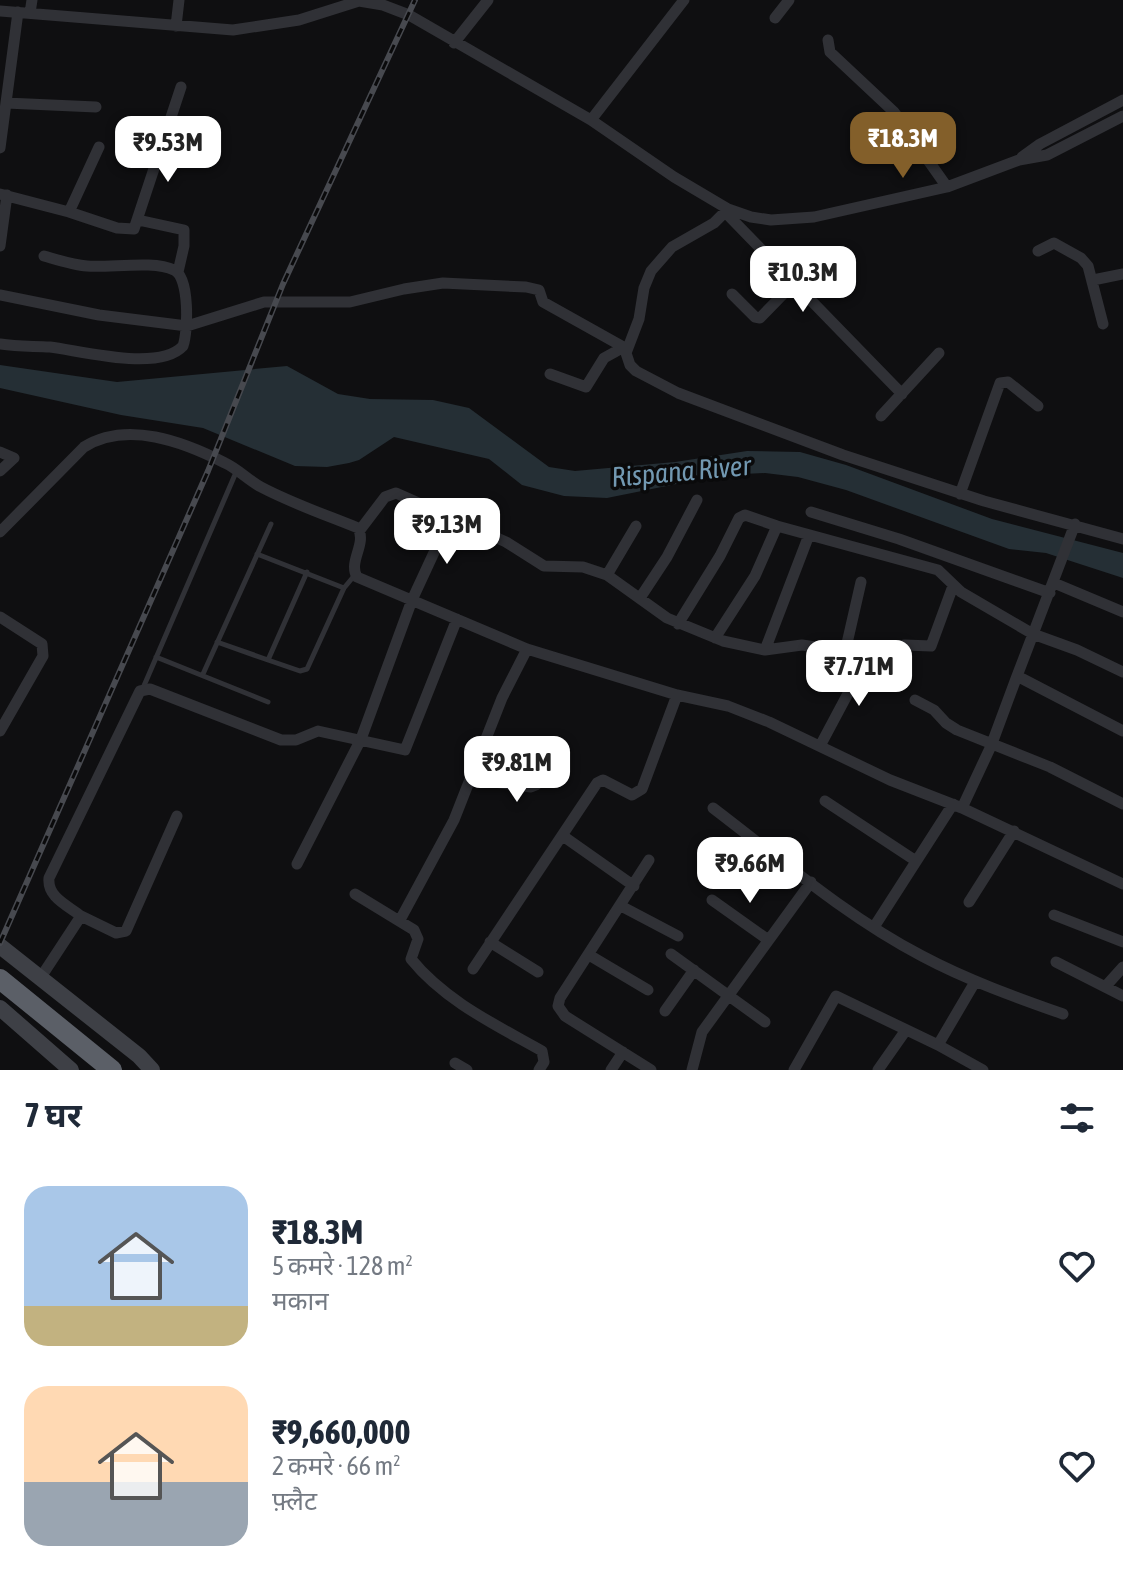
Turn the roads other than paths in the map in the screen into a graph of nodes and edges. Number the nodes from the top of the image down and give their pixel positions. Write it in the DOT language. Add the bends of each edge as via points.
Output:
graph roads {
  1 [pos="32,0"];
  2 [pos="179,0"];
  3 [pos="488,0"];
  4 [pos="684,0"];
  5 [pos="789,0"];
  6 [pos="359,1"];
  7 [pos="0,11"];
  8 [pos="24,13"];
  9 [pos="775,18"];
  10 [pos="176,26"];
  11 [pos="828,40"];
  12 [pos="454,43"];
  13 [pos="181,87"];
  14 [pos="1123,100"];
  15 [pos="6,103"];
  16 [pos="96,107"];
  17 [pos="1123,116"];
  18 [pos="591,120"];
  19 [pos="99,147"];
  20 [pos="0,148"];
  21 [pos="1019,160"];
  22 [pos="947,187"];
  23 [pos="4,195"];
  24 [pos="727,210"];
  25 [pos="69,212"];
  26 [pos="138,220"];
  27 [pos="0,246"];
  28 [pos="1038,251"];
  29 [pos="44,256"];
  30 [pos="178,272"];
  31 [pos="1123,274"];
  32 [pos="1093,280"];
  33 [pos="795,282"];
  34 [pos="732,294"];
  35 [pos="0,295"];
  36 [pos="1103,324"];
  37 [pos="187,326"];
  38 [pos="0,344"];
  39 [pos="626,348"];
  40 [pos="939,353"];
  41 [pos="550,374"];
  42 [pos="902,394"];
  43 [pos="1038,406"];
  44 [pos="881,416"];
  45 [pos="0,452"];
  46 [pos="237,470"];
  47 [pos="0,471"];
  48 [pos="960,494"];
  49 [pos="697,500"];
  50 [pos="811,512"];
  51 [pos="450,518"];
  52 [pos="271,524"];
  53 [pos="636,526"];
  54 [pos="777,526"];
  55 [pos="1073,529"];
  56 [pos="360,530"];
  57 [pos="0,532"];
  58 [pos="809,535"];
  59 [pos="1123,539"];
  60 [pos="257,554"];
  61 [pos="307,572"];
  62 [pos="355,575"];
  63 [pos="607,575"];
  64 [pos="861,582"];
  65 [pos="953,586"];
  66 [pos="344,588"];
  67 [pos="1052,588"];
  68 [pos="640,598"];
  69 [pos="412,600"];
  70 [pos="1123,612"];
  71 [pos="0,617"];
  72 [pos="457,619"];
  73 [pos="678,624"];
  74 [pos="1033,634"];
  75 [pos="715,638"];
  76 [pos="217,642"];
  77 [pos="527,649"];
  78 [pos="765,650"];
  79 [pos="845,652"];
  80 [pos="869,654"];
  81 [pos="156,657"];
  82 [pos="268,660"];
  83 [pos="1123,672"];
  84 [pos="203,674"];
  85 [pos="1017,676"];
  86 [pos="143,689"];
  87 [pos="677,695"];
  88 [pos="915,700"];
  89 [pos="268,702"];
  90 [pos="0,731"];
  91 [pos="1123,731"];
  92 [pos="361,739"];
  93 [pos="820,746"];
  94 [pos="991,746"];
  95 [pos="546,774"];
  96 [pos="472,779"];
  97 [pos="825,801"];
  98 [pos="1123,804"];
  99 [pos="957,806"];
  100 [pos="713,808"];
  101 [pos="177,816"];
  102 [pos="1014,831"];
  103 [pos="563,836"];
  104 [pos="649,860"];
  105 [pos="916,861"];
  106 [pos="297,864"];
  107 [pos="811,882"];
  108 [pos="1123,884"];
  109 [pos="634,886"];
  110 [pos="355,894"];
  111 [pos="712,900"];
  112 [pos="969,902"];
  113 [pos="621,906"];
  114 [pos="1054,915"];
  115 [pos="81,916"];
  116 [pos="400,920"];
  117 [pos="874,927"];
  118 [pos="678,936"];
  119 [pos="767,939"];
  120 [pos="490,942"];
  121 [pos="1123,942"];
  122 [pos="0,946"];
  123 [pos="671,954"];
  124 [pos="589,955"];
  125 [pos="1056,962"];
  126 [pos="1123,967"];
  127 [pos="473,969"];
  128 [pos="694,970"];
  129 [pos="538,972"];
  130 [pos="41,977"];
  131 [pos="0,979"];
  132 [pos="975,982"];
  133 [pos="1105,987"];
  134 [pos="648,990"];
  135 [pos="0,992"];
  136 [pos="728,995"];
  137 [pos="1123,996"];
  138 [pos="0,1008"];
  139 [pos="665,1011"];
  140 [pos="1063,1014"];
  141 [pos="765,1022"];
  142 [pos="906,1030"];
  143 [pos="938,1045"];
  144 [pos="623,1052"];
  145 [pos="455,1063"];
  146 [pos="979,1069"];
  147 [pos="71,1070"];
  148 [pos="91,1070"];
  149 [pos="112,1070"];
  150 [pos="152,1070"];
  151 [pos="467,1070"];
  152 [pos="539,1070"];
  153 [pos="611,1070"];
  154 [pos="651,1070"];
  155 [pos="692,1070"];
  156 [pos="794,1070"];
  157 [pos="878,1070"];
  1 -- 8 [label="street"];
  2 -- 10 [label="street"];
  3 -- 12 [label="street"];
  4 -- 18 [label="street"];
  5 -- 9 [label="street"];
  6 -- 10 [label="street" via="258,28"];
  6 -- 12 [label="street" via="409,15"];
  7 -- 8 [label="street"];
  8 -- 10 [label="street"];
  8 -- 15 [label="street"];
  11 -- 22 [label="street" via="830,52 894,112"];
  12 -- 18 [label="street"];
  13 -- 26 [label="street"];
  14 -- 21 [label="street"];
  15 -- 16 [label="street"];
  15 -- 20 [label="street"];
  17 -- 21 [label="street" via="1047,155"];
  18 -- 24 [label="street"];
  19 -- 25 [label="street"];
  21 -- 22 [label="street"];
  22 -- 24 [label="street" via="792,220"];
  23 -- 25 [label="street"];
  23 -- 27 [label="street"];
  24 -- 33 [label="street"];
  24 -- 39 [label="street" via="672,247 651,271"];
  25 -- 26 [label="street" via="126,230 134,229"];
  26 -- 30 [label="street" via="184,230"];
  28 -- 32 [label="street" via="1056,244 1081,258"];
  29 -- 30 [label="street" via="83,266"];
  30 -- 37 [label="street"];
  31 -- 32 [label="street"];
  32 -- 36 [label="street"];
  33 -- 34 [label="street" via="760,318"];
  33 -- 42 [label="street"];
  35 -- 37 [label="street"];
  37 -- 38 [label="street" via="178,352 156,358"];
  37 -- 39 [label="street" via="260,302 350,302 459,283 539,290 543,302"];
  39 -- 41 [label="street" via="604,358 586,387"];
  39 -- 48 [label="street" via="636,371 678,393"];
  40 -- 42 [label="street"];
  42 -- 44 [label="street"];
  43 -- 48 [label="street" via="1008,382 1000,383"];
  45 -- 47 [label="street" via="14,458"];
  46 -- 56 [label="street" via="263,488"];
  46 -- 57 [label="street" via="153,436 108,436 84,447"];
  46 -- 81 [label="lane"];
  48 -- 55 [label="street"];
  49 -- 68 [label="street"];
  50 -- 67 [label="street"];
  51 -- 56 [label="street" via="392,493"];
  51 -- 63 [label="street" via="506,542 544,566 583,567"];
  51 -- 69 [label="street"];
  52 -- 60 [label="lane"];
  53 -- 63 [label="street"];
  54 -- 58 [label="street"];
  54 -- 73 [label="street" via="740,517"];
  54 -- 75 [label="street" via="755,576"];
  55 -- 59 [label="street"];
  55 -- 67 [label="street"];
  56 -- 62 [label="street"];
  58 -- 65 [label="street" via="928,566 944,573"];
  58 -- 78 [label="street"];
  60 -- 61 [label="lane"];
  60 -- 76 [label="lane"];
  61 -- 66 [label="lane"];
  61 -- 82 [label="lane"];
  62 -- 66 [label="lane"];
  62 -- 69 [label="street"];
  63 -- 68 [label="street"];
  64 -- 79 [label="street"];
  65 -- 74 [label="street"];
  65 -- 80 [label="street" via="932,645 899,645"];
  66 -- 82 [label="lane" via="307,669"];
  67 -- 70 [label="street"];
  67 -- 74 [label="street"];
  68 -- 73 [label="street"];
  69 -- 72 [label="street"];
  69 -- 92 [label="street"];
  71 -- 90 [label="street" via="44,649"];
  72 -- 77 [label="street"];
  72 -- 92 [label="street" via="407,748 399,751"];
  73 -- 75 [label="street"];
  74 -- 83 [label="street"];
  74 -- 85 [label="street"];
  75 -- 78 [label="street"];
  76 -- 82 [label="lane"];
  76 -- 84 [label="lane"];
  77 -- 87 [label="street"];
  77 -- 96 [label="street"];
  78 -- 79 [label="street" via="802,645"];
  79 -- 80 [label="street"];
  80 -- 93 [label="street"];
  81 -- 84 [label="lane"];
  81 -- 86 [label="lane"];
  84 -- 89 [label="lane"];
  85 -- 91 [label="street"];
  85 -- 94 [label="street"];
  86 -- 92 [label="street" via="281,740 318,731"];
  86 -- 115 [label="street" via="49,878 53,895"];
  87 -- 93 [label="street" via="737,710"];
  87 -- 103 [label="street" via="642,789 632,795 600,781"];
  88 -- 94 [label="street"];
  92 -- 106 [label="street"];
  93 -- 99 [label="street"];
  94 -- 98 [label="street" via="1050,767"];
  94 -- 99 [label="street"];
  95 -- 96 [label="street" via="531,787"];
  96 -- 116 [label="street"];
  97 -- 105 [label="street"];
  99 -- 102 [label="street"];
  99 -- 105 [label="street"];
  100 -- 107 [label="street"];
  101 -- 115 [label="street" via="126,931 116,933"];
  102 -- 108 [label="street"];
  102 -- 112 [label="street"];
  103 -- 109 [label="street"];
  103 -- 120 [label="street"];
  104 -- 109 [label="street"];
  105 -- 117 [label="street"];
  107 -- 117 [label="street"];
  107 -- 119 [label="street"];
  109 -- 113 [label="street"];
  110 -- 116 [label="street"];
  111 -- 119 [label="street"];
  113 -- 118 [label="street"];
  113 -- 124 [label="street"];
  114 -- 121 [label="street"];
  115 -- 130 [label="street"];
  116 -- 152 [label="street" via="418,936 414,963 469,1009 542,1051"];
  117 -- 132 [label="street"];
  119 -- 136 [label="street"];
  120 -- 127 [label="street"];
  120 -- 129 [label="street"];
  122 -- 130 [label="street"];
  123 -- 128 [label="street"];
  124 -- 134 [label="street"];
  124 -- 144 [label="street" via="560,998 559,1010"];
  125 -- 133 [label="street"];
  126 -- 133 [label="street"];
  128 -- 136 [label="street"];
  128 -- 139 [label="street"];
  130 -- 150 [label="street"];
  131 -- 149 [label="highway"];
  132 -- 140 [label="street"];
  132 -- 143 [label="street"];
  133 -- 137 [label="street"];
  135 -- 148 [label="highway"];
  136 -- 141 [label="street"];
  136 -- 155 [label="street" via="702,1032"];
  138 -- 147 [label="street"];
  142 -- 143 [label="street"];
  142 -- 156 [label="street" via="836,996"];
  142 -- 157 [label="street"];
  143 -- 146 [label="street"];
  144 -- 153 [label="street"];
  144 -- 154 [label="street"];
  145 -- 151 [label="street"];
}
